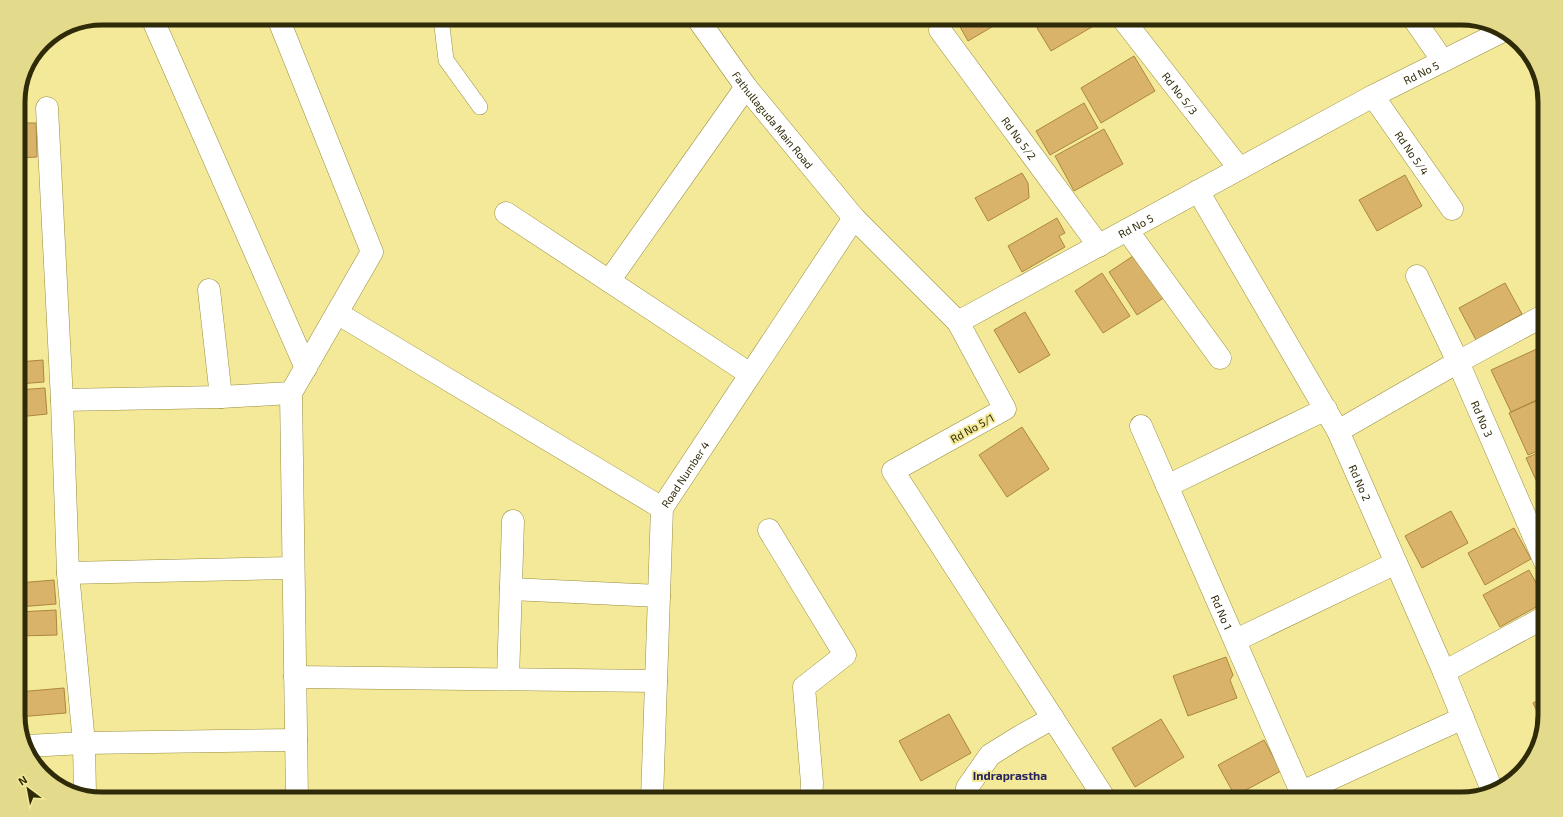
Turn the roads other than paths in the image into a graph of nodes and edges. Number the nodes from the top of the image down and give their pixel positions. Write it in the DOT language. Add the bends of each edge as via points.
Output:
graph roads {
  1 [pos="155,25"];
  2 [pos="281,25"];
  3 [pos="442,25"];
  4 [pos="702,25"];
  5 [pos="1127,25"];
  6 [pos="1418,25"];
  7 [pos="940,30"];
  8 [pos="1497,34"];
  9 [pos="1443,61"];
  10 [pos="746,87"];
  11 [pos="1373,96"];
  12 [pos="480,107"];
  13 [pos="47,108"];
  14 [pos="1239,168"];
  15 [pos="1198,191"];
  16 [pos="1452,209"];
  17 [pos="506,213"];
  18 [pos="854,218"];
  19 [pos="1127,230"];
  20 [pos="1099,246"];
  21 [pos="1417,276"];
  22 [pos="609,281"];
  23 [pos="209,290"];
  24 [pos="337,313"];
  25 [pos="1538,319"];
  26 [pos="958,322"];
  27 [pos="1220,358"];
  28 [pos="1458,362"];
  29 [pos="306,368"];
  30 [pos="750,374"];
  31 [pos="291,394"];
  32 [pos="221,397"];
  33 [pos="62,400"];
  34 [pos="1326,409"];
  35 [pos="1141,426"];
  36 [pos="1338,431"];
  37 [pos="1167,486"];
  38 [pos="662,508"];
  39 [pos="513,521"];
  40 [pos="769,530"];
  41 [pos="1538,546"];
  42 [pos="1396,563"];
  43 [pos="293,568"];
  44 [pos="68,573"];
  45 [pos="511,589"];
  46 [pos="659,596"];
  47 [pos="1538,621"];
  48 [pos="1236,640"];
  49 [pos="1444,672"];
  50 [pos="295,677"];
  51 [pos="508,679"];
  52 [pos="656,681"];
  53 [pos="1053,718"];
  54 [pos="1463,718"];
  55 [pos="296,740"];
  56 [pos="84,743"];
  57 [pos="32,746"];
  58 [pos="1490,786"];
  59 [pos="84,789"];
  60 [pos="297,792"];
  61 [pos="652,792"];
  62 [pos="811,792"];
  63 [pos="967,792"];
  64 [pos="1101,792"];
  65 [pos="1302,792"];
  66 [pos="1309,792"];
  1 -- 29 [label="street"];
  2 -- 24 [label="street" via="372,252"];
  3 -- 12 [label="lane" via="446,60"];
  4 -- 10 [label="street, Fathullaguda Main Road"];
  5 -- 14 [label="street, Rd No 5/3"];
  6 -- 9 [label="street, Rd No 5"];
  7 -- 20 [label="street, Rd No 5/2"];
  8 -- 9 [label="street, Rd No 5"];
  9 -- 11 [label="street, Rd No 5"];
  10 -- 18 [label="street, Fathullaguda Main Road"];
  10 -- 22 [label="street"];
  11 -- 14 [label="street, Rd No 5"];
  11 -- 16 [label="street, Rd No 5/4"];
  13 -- 33 [label="street"];
  14 -- 15 [label="street, Rd No 5"];
  15 -- 19 [label="street, Rd No 5"];
  15 -- 34 [label="street, Rd No 2"];
  17 -- 22 [label="street"];
  18 -- 26 [label="street"];
  18 -- 30 [label="street, Road Number 4"];
  19 -- 20 [label="street, Rd No 5"];
  19 -- 27 [label="street"];
  20 -- 26 [label="street, Rd No 5"];
  21 -- 28 [label="street, Rd No 3"];
  22 -- 30 [label="street"];
  23 -- 32 [label="street"];
  24 -- 29 [label="street"];
  24 -- 38 [label="street"];
  25 -- 28 [label="street"];
  26 -- 53 [label="street, Rd No 5/1" via="1005,410 893,471"];
  28 -- 36 [label="street"];
  28 -- 41 [label="street, Rd No 3"];
  29 -- 31 [label="street"];
  30 -- 38 [label="street, Road Number 4"];
  31 -- 32 [label="street"];
  31 -- 43 [label="street"];
  32 -- 33 [label="street"];
  33 -- 44 [label="street"];
  34 -- 36 [label="street, Rd No 2"];
  34 -- 37 [label="street"];
  35 -- 37 [label="street, Rd No 1"];
  36 -- 42 [label="street, Rd No 2"];
  37 -- 48 [label="street, Rd No 1"];
  38 -- 46 [label="street, Road Number 4"];
  39 -- 45 [label="street"];
  40 -- 62 [label="street" via="845,655 804,687"];
  42 -- 48 [label="street"];
  42 -- 49 [label="street, Rd No 2"];
  43 -- 44 [label="street"];
  43 -- 50 [label="street"];
  44 -- 56 [label="street"];
  45 -- 46 [label="street"];
  45 -- 51 [label="street"];
  46 -- 52 [label="street, Road Number 4"];
  47 -- 49 [label="street"];
  48 -- 65 [label="street, Rd No 1"];
  49 -- 54 [label="street, Rd No 2"];
  50 -- 51 [label="street"];
  50 -- 55 [label="street"];
  51 -- 52 [label="street"];
  52 -- 61 [label="street, Road Number 4"];
  53 -- 63 [label="street" via="990,755"];
  53 -- 64 [label="street"];
  54 -- 58 [label="street, Rd No 2"];
  54 -- 66 [label="street"];
  55 -- 56 [label="street"];
  55 -- 60 [label="street"];
  56 -- 57 [label="street"];
  56 -- 59 [label="street"];
}
